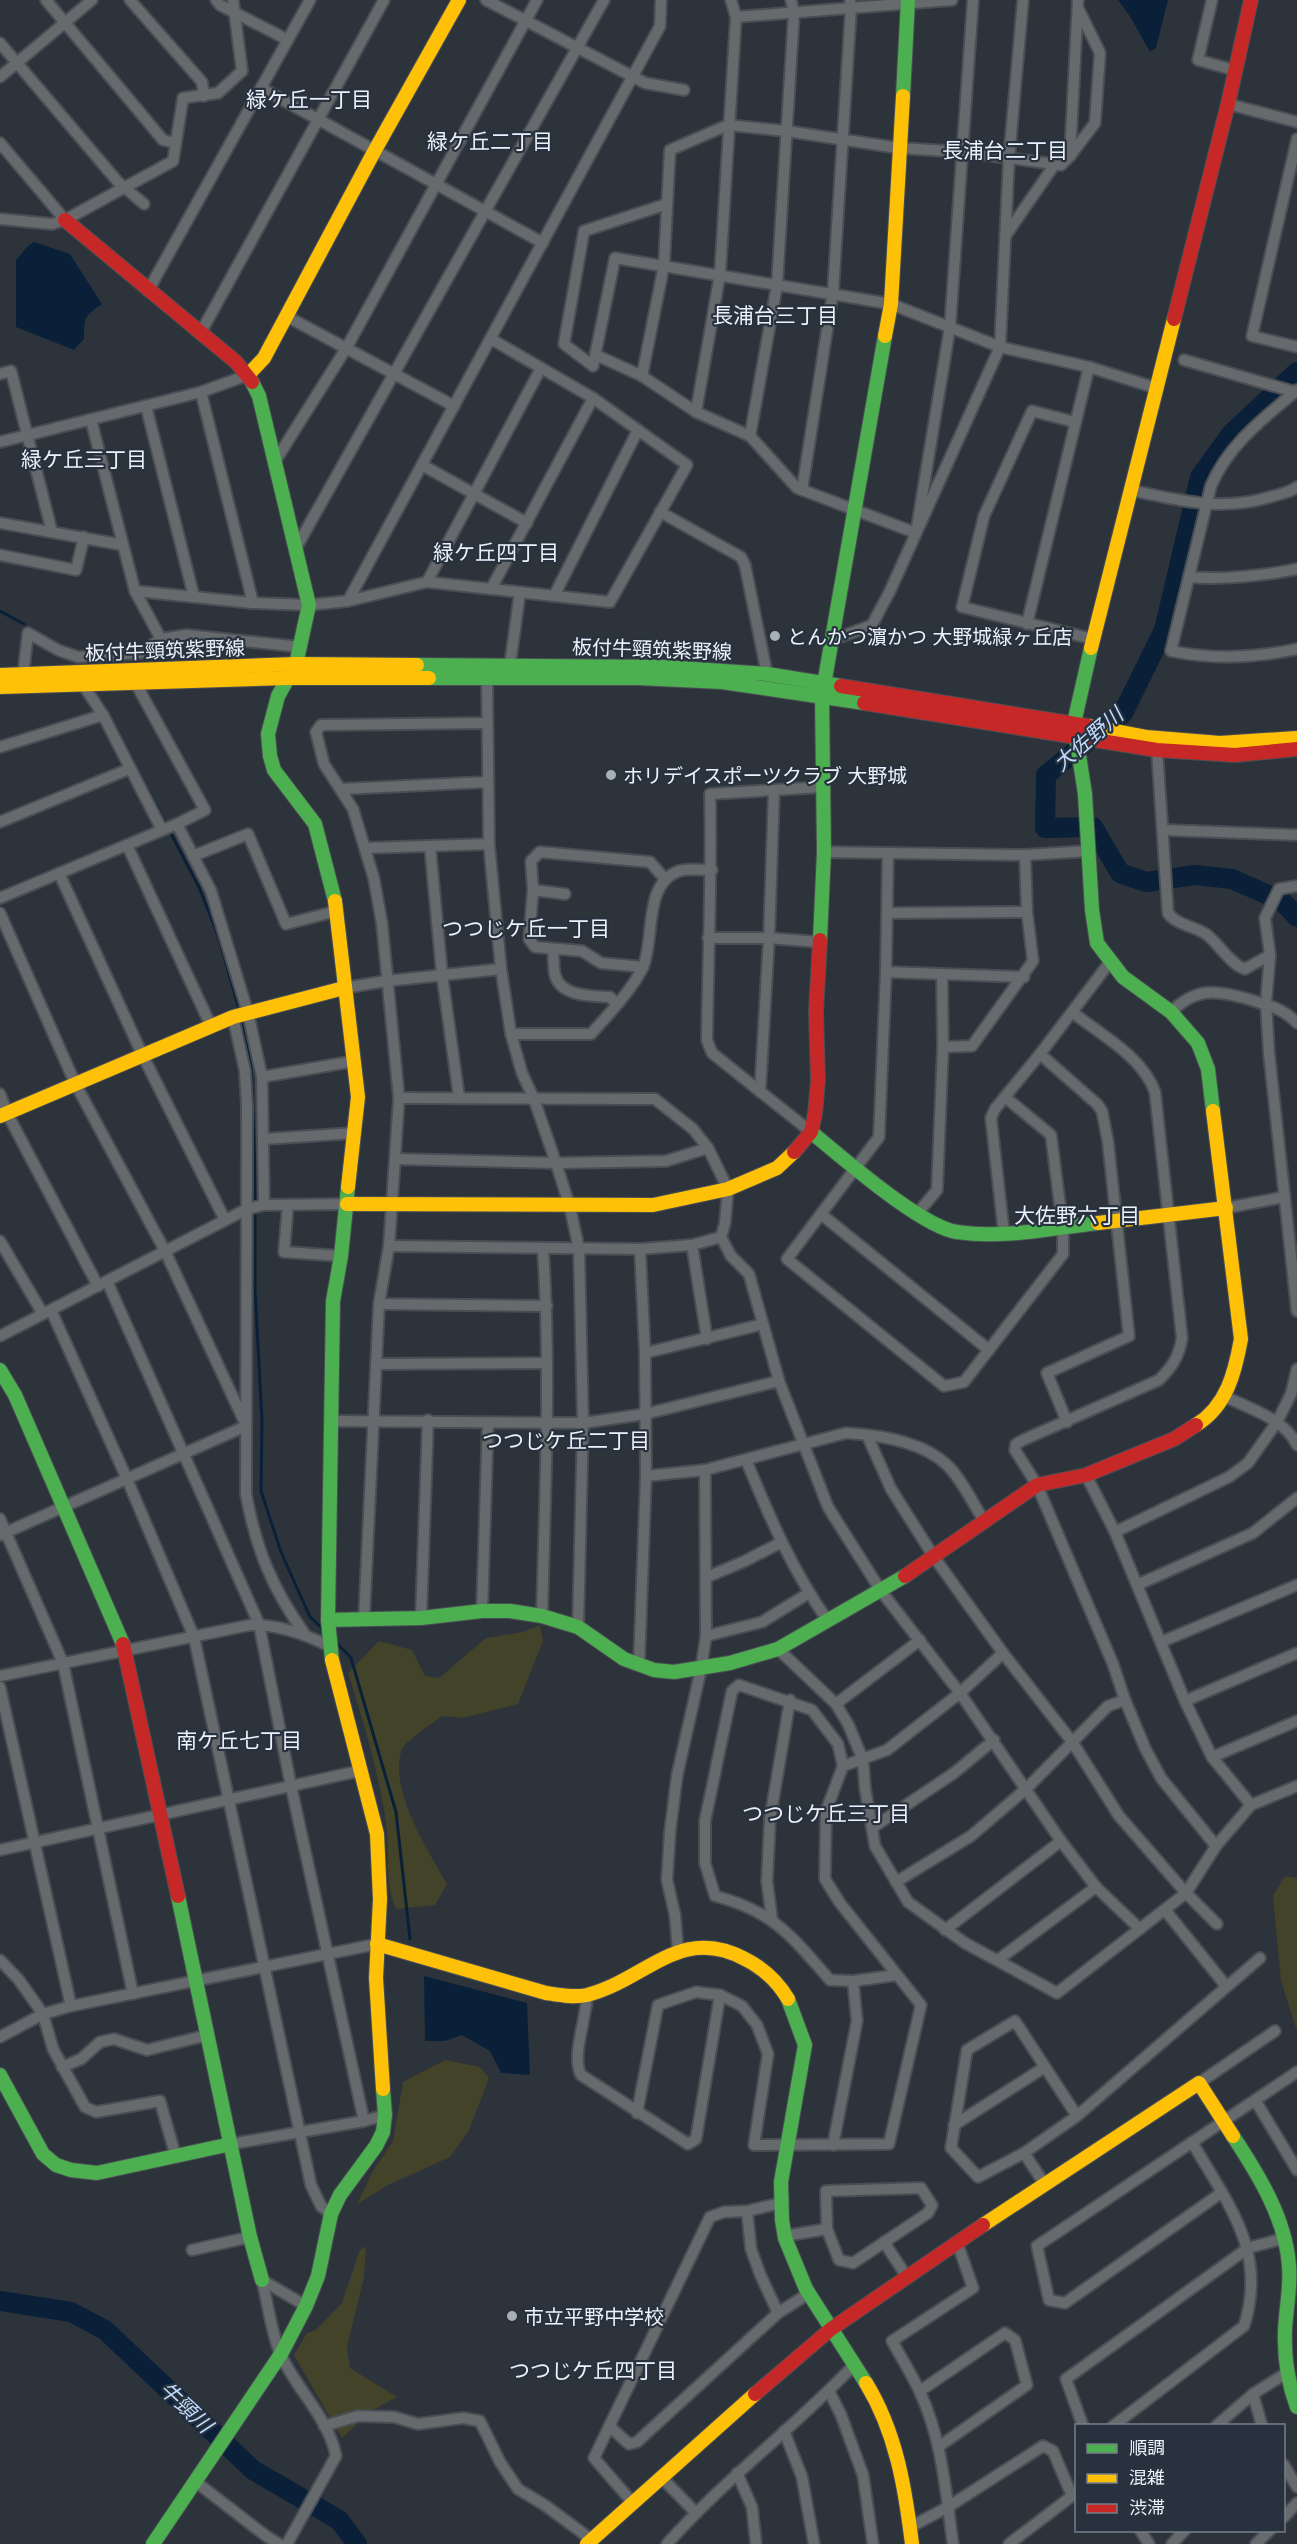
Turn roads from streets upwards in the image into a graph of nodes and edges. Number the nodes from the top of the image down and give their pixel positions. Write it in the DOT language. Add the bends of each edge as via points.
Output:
graph roads {
  1 [pos="46,0"];
  2 [pos="92,0"];
  3 [pos="130,0"];
  4 [pos="216,0"];
  5 [pos="233,0"];
  6 [pos="310,0"];
  7 [pos="384,0"];
  8 [pos="459,0"];
  9 [pos="486,0"];
  10 [pos="537,0"];
  11 [pos="604,0"];
  12 [pos="661,0"];
  13 [pos="731,0"];
  14 [pos="791,0"];
  15 [pos="952,0"];
  16 [pos="973,0"];
  17 [pos="1023,0"];
  18 [pos="1212,0"];
  19 [pos="1251,0"];
  20 [pos="908,2"];
  21 [pos="1078,3"];
  22 [pos="850,4"];
  23 [pos="235,12"];
  24 [pos="794,13"];
  25 [pos="736,17"];
  26 [pos="526,20"];
  27 [pos="65,22"];
  28 [pos="288,40"];
  29 [pos="0,43"];
  30 [pos="577,48"];
  31 [pos="16,63"];
  32 [pos="1234,70"];
  33 [pos="633,76"];
  34 [pos="0,77"];
  35 [pos="261,88"];
  36 [pos="684,90"];
  37 [pos="204,96"];
  38 [pos="1228,104"];
  39 [pos="318,119"];
  40 [pos="1297,122"];
  41 [pos="728,125"];
  42 [pos="786,131"];
  43 [pos="1297,138"];
  44 [pos="844,140"];
  45 [pos="0,143"];
  46 [pos="176,143"];
  47 [pos="899,148"];
  48 [pos="375,150"];
  49 [pos="963,152"];
  50 [pos="1070,156"];
  51 [pos="1009,158"];
  52 [pos="1055,164"];
  53 [pos="436,184"];
  54 [pos="125,187"];
  55 [pos="144,204"];
  56 [pos="667,204"];
  57 [pos="486,211"];
  58 [pos="0,219"];
  59 [pos="65,220"];
  60 [pos="1006,236"];
  61 [pos="543,243"];
  62 [pos="664,265"];
  63 [pos="720,274"];
  64 [pos="777,285"];
  65 [pos="148,291"];
  66 [pos="833,292"];
  67 [pos="891,304"];
  68 [pos="286,316"];
  69 [pos="950,327"];
  70 [pos="200,334"];
  71 [pos="491,339"];
  72 [pos="347,347"];
  73 [pos="1000,347"];
  74 [pos="1297,347"];
  75 [pos="596,355"];
  76 [pos="1184,360"];
  77 [pos="1089,367"];
  78 [pos="541,368"];
  79 [pos="394,373"];
  80 [pos="0,374"];
  81 [pos="248,375"];
  82 [pos="642,376"];
  83 [pos="1156,388"];
  84 [pos="1296,391"];
  85 [pos="201,392"];
  86 [pos="593,398"];
  87 [pos="146,406"];
  88 [pos="454,406"];
  89 [pos="696,412"];
  90 [pos="91,420"];
  91 [pos="1075,422"];
  92 [pos="638,430"];
  93 [pos="27,435"];
  94 [pos="750,436"];
  95 [pos="0,442"];
  96 [pos="274,463"];
  97 [pos="422,465"];
  98 [pos="802,490"];
  99 [pos="1130,490"];
  100 [pos="1296,493"];
  101 [pos="474,494"];
  102 [pos="1206,505"];
  103 [pos="854,508"];
  104 [pos="660,512"];
  105 [pos="0,523"];
  106 [pos="527,523"];
  107 [pos="52,532"];
  108 [pos="916,532"];
  109 [pos="84,537"];
  110 [pos="123,545"];
  111 [pos="296,548"];
  112 [pos="0,555"];
  113 [pos="1297,569"];
  114 [pos="1189,577"];
  115 [pos="427,582"];
  116 [pos="491,589"];
  117 [pos="135,591"];
  118 [pos="520,592"];
  119 [pos="554,596"];
  120 [pos="194,597"];
  121 [pos="348,601"];
  122 [pos="253,603"];
  123 [pos="309,605"];
  124 [pos="1027,624"];
  125 [pos="161,639"];
  126 [pos="1093,639"];
  127 [pos="830,641"];
  128 [pos="301,647"];
  129 [pos="1297,649"];
  130 [pos="296,664"];
  131 [pos="509,672"];
  132 [pos="767,674"];
  133 [pos="0,675"];
  134 [pos="23,675"];
  135 [pos="287,678"];
  136 [pos="487,678"];
  137 [pos="135,682"];
  138 [pos="82,683"];
  139 [pos="0,687"];
  140 [pos="823,690"];
  141 [pos="103,715"];
  142 [pos="487,723"];
  143 [pos="1074,723"];
  144 [pos="1075,738"];
  145 [pos="1297,738"];
  146 [pos="0,747"];
  147 [pos="1297,749"];
  148 [pos="1158,750"];
  149 [pos="129,769"];
  150 [pos="488,782"];
  151 [pos="822,787"];
  152 [pos="341,789"];
  153 [pos="774,791"];
  154 [pos="0,822"];
  155 [pos="177,824"];
  156 [pos="162,830"];
  157 [pos="1164,830"];
  158 [pos="1297,835"];
  159 [pos="489,844"];
  160 [pos="128,845"];
  161 [pos="430,846"];
  162 [pos="366,848"];
  163 [pos="1089,848"];
  164 [pos="824,852"];
  165 [pos="888,853"];
  166 [pos="1025,855"];
  167 [pos="193,856"];
  168 [pos="712,870"];
  169 [pos="59,873"];
  170 [pos="665,879"];
  171 [pos="1297,886"];
  172 [pos="533,890"];
  173 [pos="565,894"];
  174 [pos="0,898"];
  175 [pos="337,912"];
  176 [pos="1027,912"];
  177 [pos="0,913"];
  178 [pos="887,913"];
  179 [pos="708,938"];
  180 [pos="769,938"];
  181 [pos="818,942"];
  182 [pos="553,950"];
  183 [pos="1270,955"];
  184 [pos="1110,962"];
  185 [pos="643,967"];
  186 [pos="501,969"];
  187 [pos="886,972"];
  188 [pos="942,974"];
  189 [pos="442,975"];
  190 [pos="1024,977"];
  191 [pos="386,981"];
  192 [pos="344,988"];
  193 [pos="1266,1003"];
  194 [pos="616,1004"];
  195 [pos="249,1012"];
  196 [pos="1072,1012"];
  197 [pos="1171,1012"];
  198 [pos="233,1017"];
  199 [pos="1297,1023"];
  200 [pos="211,1026"];
  201 [pos="512,1034"];
  202 [pos="943,1047"];
  203 [pos="142,1054"];
  204 [pos="1040,1054"];
  205 [pos="355,1061"];
  206 [pos="262,1077"];
  207 [pos="75,1083"];
  208 [pos="760,1092"];
  209 [pos="0,1094"];
  210 [pos="1005,1096"];
  211 [pos="459,1097"];
  212 [pos="399,1098"];
  213 [pos="534,1099"];
  214 [pos="4,1114"];
  215 [pos="811,1132"];
  216 [pos="355,1134"];
  217 [pos="264,1139"];
  218 [pos="708,1148"];
  219 [pos="395,1160"];
  220 [pos="556,1163"];
  221 [pos="856,1169"];
  222 [pos="728,1189"];
  223 [pos="1284,1197"];
  224 [pos="347,1204"];
  225 [pos="264,1205"];
  226 [pos="288,1205"];
  227 [pos="391,1205"];
  228 [pos="570,1207"];
  229 [pos="1226,1208"];
  230 [pos="247,1209"];
  231 [pos="821,1214"];
  232 [pos="917,1214"];
  233 [pos="1170,1215"];
  234 [pos="225,1220"];
  235 [pos="1116,1222"];
  236 [pos="1063,1229"];
  237 [pos="1004,1234"];
  238 [pos="721,1237"];
  239 [pos="0,1241"];
  240 [pos="692,1245"];
  241 [pos="389,1246"];
  242 [pos="543,1249"];
  243 [pos="579,1249"];
  244 [pos="640,1249"];
  245 [pos="165,1251"];
  246 [pos="341,1256"];
  247 [pos="102,1283"];
  248 [pos="379,1304"];
  249 [pos="547,1306"];
  250 [pos="1297,1311"];
  251 [pos="47,1312"];
  252 [pos="763,1324"];
  253 [pos="0,1336"];
  254 [pos="707,1339"];
  255 [pos="989,1350"];
  256 [pos="645,1353"];
  257 [pos="547,1363"];
  258 [pos="377,1364"];
  259 [pos="1297,1369"];
  260 [pos="0,1370"];
  261 [pos="779,1381"];
  262 [pos="1224,1396"];
  263 [pos="645,1414"];
  264 [pos="332,1420"];
  265 [pos="372,1420"];
  266 [pos="428,1420"];
  267 [pos="488,1422"];
  268 [pos="548,1422"];
  269 [pos="1066,1422"];
  270 [pos="1277,1422"];
  271 [pos="584,1423"];
  272 [pos="246,1426"];
  273 [pos="867,1434"];
  274 [pos="1297,1445"];
  275 [pos="804,1446"];
  276 [pos="185,1454"];
  277 [pos="746,1460"];
  278 [pos="705,1470"];
  279 [pos="1086,1475"];
  280 [pos="646,1476"];
  281 [pos="127,1479"];
  282 [pos="1037,1485"];
  283 [pos="1297,1498"];
  284 [pos="64,1507"];
  285 [pos="0,1519"];
  286 [pos="985,1522"];
  287 [pos="1115,1532"];
  288 [pos="3,1533"];
  289 [pos="780,1543"];
  290 [pos="934,1557"];
  291 [pos="706,1576"];
  292 [pos="1137,1585"];
  293 [pos="1297,1585"];
  294 [pos="881,1591"];
  295 [pos="809,1593"];
  296 [pos="482,1611"];
  297 [pos="542,1616"];
  298 [pos="421,1618"];
  299 [pos="328,1620"];
  300 [pos="364,1620"];
  301 [pos="828,1621"];
  302 [pos="259,1624"];
  303 [pos="578,1627"];
  304 [pos="304,1634"];
  305 [pos="706,1635"];
  306 [pos="194,1637"];
  307 [pos="920,1640"];
  308 [pos="1161,1642"];
  309 [pos="329,1646"];
  310 [pos="125,1649"];
  311 [pos="778,1649"];
  312 [pos="1003,1653"];
  313 [pos="1297,1653"];
  314 [pos="63,1664"];
  315 [pos="639,1665"];
  316 [pos="701,1669"];
  317 [pos="0,1676"];
  318 [pos="0,1687"];
  319 [pos="960,1693"];
  320 [pos="790,1700"];
  321 [pos="1125,1701"];
  322 [pos="1185,1701"];
  323 [pos="836,1704"];
  324 [pos="1297,1721"];
  325 [pos="994,1740"];
  326 [pos="1073,1743"];
  327 [pos="1212,1757"];
  328 [pos="863,1760"];
  329 [pos="843,1766"];
  330 [pos="359,1771"];
  331 [pos="291,1786"];
  332 [pos="1297,1786"];
  333 [pos="1027,1788"];
  334 [pos="228,1800"];
  335 [pos="1251,1805"];
  336 [pos="160,1815"];
  337 [pos="98,1828"];
  338 [pos="872,1828"];
  339 [pos="1061,1840"];
  340 [pos="36,1842"];
  341 [pos="1216,1846"];
  342 [pos="0,1850"];
  343 [pos="896,1882"];
  344 [pos="1096,1887"];
  345 [pos="1186,1893"];
  346 [pos="1165,1910"];
  347 [pos="772,1920"];
  348 [pos="1217,1924"];
  349 [pos="1140,1929"];
  350 [pos="945,1930"];
  351 [pos="377,1944"];
  352 [pos="678,1950"];
  353 [pos="327,1955"];
  354 [pos="1260,1958"];
  355 [pos="0,1960"];
  356 [pos="998,1960"];
  357 [pos="264,1967"];
  358 [pos="897,1975"];
  359 [pos="196,1981"];
  360 [pos="854,1981"];
  361 [pos="1226,1986"];
  362 [pos="133,1994"];
  363 [pos="587,1995"];
  364 [pos="720,1995"];
  365 [pos="71,2006"];
  366 [pos="43,2014"];
  367 [pos="1275,2031"];
  368 [pos="208,2035"];
  369 [pos="0,2037"];
  370 [pos="62,2067"];
  371 [pos="1045,2067"];
  372 [pos="1297,2072"];
  373 [pos="0,2075"];
  374 [pos="1199,2083"];
  375 [pos="1255,2100"];
  376 [pos="637,2113"];
  377 [pos="385,2115"];
  378 [pos="1077,2116"];
  379 [pos="364,2121"];
  380 [pos="1224,2121"];
  381 [pos="954,2125"];
  382 [pos="299,2131"];
  383 [pos="1192,2142"];
  384 [pos="231,2144"];
  385 [pos="833,2145"];
  386 [pos="787,2146"];
  387 [pos="1024,2153"];
  388 [pos="176,2157"];
  389 [pos="1297,2170"];
  390 [pos="1044,2183"];
  391 [pos="1221,2193"];
  392 [pos="781,2203"];
  393 [pos="747,2211"];
  394 [pos="331,2214"];
  395 [pos="827,2229"];
  396 [pos="784,2236"];
  397 [pos="250,2237"];
  398 [pos="1286,2238"];
  399 [pos="884,2242"];
  400 [pos="957,2242"];
  401 [pos="1248,2248"];
  402 [pos="192,2250"];
  403 [pos="907,2277"];
  404 [pos="261,2280"];
  405 [pos="808,2294"];
  406 [pos="1293,2304"];
  407 [pos="306,2306"];
  408 [pos="778,2313"];
  409 [pos="831,2329"];
  410 [pos="281,2354"];
  411 [pos="855,2364"];
  412 [pos="1288,2372"];
  413 [pos="829,2391"];
  414 [pos="920,2391"];
  415 [pos="1253,2394"];
  416 [pos="1297,2407"];
  417 [pos="1082,2424"];
  418 [pos="1116,2424"];
  419 [pos="1218,2424"];
  420 [pos="1262,2424"];
  421 [pos="324,2426"];
  422 [pos="609,2426"];
  423 [pos="784,2431"];
  424 [pos="938,2447"];
  425 [pos="1285,2467"];
  426 [pos="737,2473"];
  427 [pos="662,2478"];
  428 [pos="196,2482"];
  429 [pos="1297,2487"];
  430 [pos="633,2503"];
  431 [pos="1297,2503"];
  432 [pos="948,2507"];
  433 [pos="695,2512"];
  434 [pos="1285,2516"];
  435 [pos="910,2527"];
  436 [pos="1183,2532"];
  437 [pos="1268,2532"];
  438 [pos="289,2539"];
  439 [pos="590,2542"];
  440 [pos="153,2544"];
  441 [pos="279,2544"];
  442 [pos="667,2544"];
  443 [pos="756,2544"];
  444 [pos="814,2544"];
  445 [pos="873,2544"];
  446 [pos="912,2544"];
  447 [pos="953,2544"];
  448 [pos="1009,2544"];
  449 [pos="1172,2544"];
  450 [pos="1256,2544"];
  1 -- 27 [label="street"];
  2 -- 27 [label="street"];
  3 -- 37 [label="street" via="202,82"];
  4 -- 23 [label="street"];
  5 -- 23 [label="street"];
  6 -- 28 [label="street"];
  7 -- 39 [label="street"];
  8 -- 48 [label="street"];
  9 -- 26 [label="street"];
  10 -- 26 [label="street"];
  11 -- 30 [label="street"];
  12 -- 33 [label="street" via="660,26"];
  13 -- 25 [label="street"];
  14 -- 24 [label="street"];
  15 -- 20 [label="street"];
  16 -- 49 [label="street"];
  17 -- 51 [label="street"];
  18 -- 32 [label="street" via="1198,60"];
  19 -- 32 [label="street"];
  20 -- 22 [label="street"];
  20 -- 47 [label="street"];
  21 -- 50 [label="street"];
  21 -- 50 [label="street" via="1100,53 1095,123"];
  22 -- 24 [label="street"];
  22 -- 44 [label="street"];
  23 -- 28 [label="street"];
  23 -- 37 [label="street" via="242,71 218,93"];
  24 -- 25 [label="street"];
  24 -- 42 [label="street"];
  25 -- 41 [label="street"];
  26 -- 30 [label="street"];
  26 -- 53 [label="street"];
  27 -- 31 [label="street"];
  27 -- 46 [label="street" via="163,140"];
  28 -- 35 [label="street"];
  29 -- 31 [label="street"];
  30 -- 33 [label="street"];
  30 -- 57 [label="street"];
  31 -- 34 [label="street"];
  31 -- 54 [label="street"];
  32 -- 38 [label="street"];
  33 -- 36 [label="street" via="645,83"];
  33 -- 61 [label="street"];
  35 -- 39 [label="street"];
  35 -- 65 [label="street"];
  37 -- 46 [label="street" via="183,99"];
  38 -- 40 [label="street"];
  38 -- 83 [label="street"];
  39 -- 48 [label="street"];
  39 -- 70 [label="street"];
  41 -- 42 [label="street"];
  41 -- 56 [label="street" via="670,150"];
  41 -- 63 [label="street"];
  42 -- 44 [label="street"];
  42 -- 64 [label="street"];
  43 -- 74 [label="street" via="1252,336"];
  44 -- 47 [label="street"];
  44 -- 66 [label="street"];
  45 -- 59 [label="street"];
  46 -- 54 [label="street" via="173,161"];
  47 -- 49 [label="street"];
  47 -- 67 [label="street"];
  48 -- 53 [label="street"];
  48 -- 68 [label="street"];
  49 -- 51 [label="street"];
  49 -- 69 [label="street"];
  50 -- 52 [label="street" via="1061,165"];
  51 -- 52 [label="street"];
  51 -- 60 [label="street"];
  52 -- 60 [label="street"];
  53 -- 57 [label="street"];
  53 -- 72 [label="street"];
  54 -- 55 [label="street"];
  54 -- 59 [label="street"];
  56 -- 62 [label="street"];
  56 -- 75 [label="street" via="584,231 564,344 593,366"];
  57 -- 61 [label="street"];
  57 -- 79 [label="street"];
  58 -- 59 [label="street" via="52,224"];
  59 -- 65 [label="street"];
  60 -- 73 [label="street"];
  61 -- 71 [label="street"];
  62 -- 63 [label="street"];
  62 -- 75 [label="street" via="615,258"];
  62 -- 82 [label="street"];
  63 -- 64 [label="street"];
  63 -- 89 [label="street"];
  64 -- 66 [label="street"];
  64 -- 94 [label="street"];
  65 -- 70 [label="street"];
  66 -- 67 [label="street"];
  66 -- 98 [label="street"];
  67 -- 69 [label="street"];
  67 -- 103 [label="street"];
  68 -- 72 [label="street"];
  68 -- 81 [label="street" via="264,358"];
  69 -- 73 [label="street"];
  69 -- 108 [label="street"];
  70 -- 81 [label="street"];
  71 -- 78 [label="street"];
  71 -- 88 [label="street"];
  72 -- 79 [label="street"];
  72 -- 96 [label="street"];
  73 -- 77 [label="street"];
  73 -- 108 [label="street"];
  75 -- 82 [label="street"];
  76 -- 84 [label="street"];
  77 -- 83 [label="street"];
  77 -- 91 [label="street"];
  78 -- 86 [label="street"];
  78 -- 101 [label="street"];
  79 -- 88 [label="street"];
  79 -- 111 [label="street"];
  80 -- 93 [label="street" via="11,371"];
  81 -- 85 [label="street"];
  81 -- 96 [label="street" via="259,396"];
  82 -- 89 [label="street"];
  83 -- 99 [label="street"];
  84 -- 102 [label="street" via="1247,434 1218,468"];
  85 -- 87 [label="street"];
  85 -- 122 [label="street"];
  86 -- 92 [label="street"];
  86 -- 106 [label="street"];
  87 -- 90 [label="street"];
  87 -- 120 [label="street"];
  88 -- 97 [label="street"];
  89 -- 94 [label="street"];
  90 -- 93 [label="street"];
  90 -- 110 [label="street"];
  91 -- 124 [label="street"];
  91 -- 124 [label="street" via="1032,411 984,516 962,607"];
  92 -- 104 [label="street" via="687,465"];
  92 -- 119 [label="street"];
  93 -- 95 [label="street"];
  93 -- 107 [label="street"];
  94 -- 98 [label="street"];
  96 -- 111 [label="street"];
  97 -- 101 [label="street"];
  97 -- 121 [label="street"];
  98 -- 103 [label="street"];
  99 -- 102 [label="street"];
  99 -- 126 [label="street"];
  100 -- 102 [label="street" via="1245,503"];
  101 -- 106 [label="street"];
  101 -- 115 [label="street"];
  102 -- 114 [label="street"];
  103 -- 108 [label="street"];
  103 -- 127 [label="street"];
  104 -- 119 [label="street" via="610,602"];
  104 -- 132 [label="street" via="741,557"];
  105 -- 107 [label="street"];
  106 -- 116 [label="street"];
  107 -- 109 [label="street"];
  108 -- 127 [label="street" via="872,625"];
  109 -- 110 [label="street"];
  109 -- 112 [label="street" via="76,570"];
  110 -- 117 [label="street"];
  111 -- 123 [label="street"];
  113 -- 114 [label="street" via="1245,577"];
  114 -- 129 [label="street" via="1171,651 1218,658"];
  115 -- 116 [label="street"];
  115 -- 121 [label="street"];
  116 -- 118 [label="street"];
  117 -- 120 [label="street"];
  117 -- 125 [label="street"];
  118 -- 119 [label="street"];
  118 -- 131 [label="street"];
  120 -- 122 [label="street"];
  121 -- 123 [label="street"];
  122 -- 123 [label="street"];
  123 -- 128 [label="street"];
  124 -- 126 [label="street"];
  125 -- 128 [label="street" via="187,634"];
  125 -- 134 [label="street" via="140,653 78,657 28,633"];
  126 -- 143 [label="street"];
  127 -- 140 [label="street"];
  128 -- 130 [label="street"];
  130 -- 131 [label="street, 板付牛頸筑紫野線"];
  130 -- 134 [label="street, 板付牛頸筑紫野線"];
  130 -- 135 [label="street"];
  131 -- 132 [label="street, 板付牛頸筑紫野線" via="664,667"];
  131 -- 136 [label="street, 板付牛頸筑紫野線"];
  131 -- 140 [label="street, 板付牛頸筑紫野線"];
  132 -- 140 [label="street, 板付牛頸筑紫野線"];
  133 -- 134 [label="street, 板付牛頸筑紫野線"];
  135 -- 136 [label="street, 板付牛頸筑紫野線"];
  135 -- 137 [label="street, 板付牛頸筑紫野線"];
  135 -- 175 [label="street" via="268,734 270,756 274,770 315,824"];
  136 -- 142 [label="street"];
  137 -- 138 [label="street, 板付牛頸筑紫野線"];
  137 -- 155 [label="street" via="205,810"];
  138 -- 139 [label="street, 板付牛頸筑紫野線"];
  138 -- 141 [label="street"];
  140 -- 143 [label="street, 板付牛頸筑紫野線"];
  140 -- 144 [label="street, 板付牛頸筑紫野線"];
  140 -- 151 [label="street"];
  141 -- 146 [label="street"];
  141 -- 149 [label="street"];
  142 -- 150 [label="street"];
  142 -- 152 [label="street" via="321,725 316,732 324,764"];
  143 -- 144 [label="street"];
  143 -- 145 [label="street, 板付牛頸筑紫野線" via="1146,738 1220,743"];
  144 -- 148 [label="street, 板付牛頸筑紫野線"];
  144 -- 163 [label="street"];
  147 -- 148 [label="street, 板付牛頸筑紫野線" via="1235,755"];
  148 -- 157 [label="street"];
  149 -- 154 [label="street"];
  149 -- 156 [label="street"];
  150 -- 152 [label="street"];
  150 -- 159 [label="street"];
  151 -- 153 [label="street"];
  151 -- 164 [label="street"];
  152 -- 162 [label="street" via="353,809"];
  153 -- 168 [label="street" via="710,795"];
  153 -- 180 [label="street"];
  155 -- 156 [label="street"];
  155 -- 167 [label="street"];
  156 -- 160 [label="street"];
  157 -- 158 [label="street"];
  157 -- 183 [label="street" via="1171,918 1204,933 1238,967 1245,969"];
  159 -- 161 [label="street"];
  159 -- 186 [label="street"];
  160 -- 169 [label="street"];
  160 -- 200 [label="street"];
  161 -- 162 [label="street"];
  161 -- 189 [label="street"];
  162 -- 191 [label="street" via="382,924"];
  163 -- 166 [label="street"];
  163 -- 184 [label="street" via="1097,943"];
  164 -- 165 [label="street"];
  164 -- 181 [label="street"];
  165 -- 166 [label="street"];
  165 -- 178 [label="street"];
  166 -- 176 [label="street"];
  167 -- 175 [label="street" via="248,834 286,924"];
  167 -- 195 [label="street" via="211,891"];
  168 -- 170 [label="street" via="680,871"];
  168 -- 179 [label="street"];
  169 -- 174 [label="street"];
  169 -- 203 [label="street"];
  170 -- 172 [label="street" via="650,862 540,852 531,861"];
  170 -- 185 [label="street" via="651,909"];
  171 -- 183 [label="street" via="1279,889 1267,910"];
  172 -- 173 [label="street"];
  172 -- 182 [label="street" via="529,939 535,947"];
  175 -- 192 [label="street"];
  176 -- 178 [label="street"];
  176 -- 190 [label="street" via="1033,961"];
  177 -- 207 [label="street"];
  178 -- 187 [label="street"];
  179 -- 180 [label="street"];
  179 -- 208 [label="street" via="707,1040 712,1053"];
  180 -- 181 [label="street"];
  180 -- 208 [label="street"];
  181 -- 215 [label="street" via="818,1080"];
  182 -- 185 [label="street" via="582,951 601,963"];
  182 -- 194 [label="street" via="555,977 566,989 582,996 610,997"];
  183 -- 193 [label="street"];
  184 -- 196 [label="street"];
  184 -- 197 [label="street" via="1123,977"];
  185 -- 194 [label="street"];
  186 -- 189 [label="street"];
  186 -- 201 [label="street"];
  187 -- 188 [label="street"];
  187 -- 221 [label="street" via="879,1137"];
  188 -- 190 [label="street"];
  188 -- 202 [label="street"];
  189 -- 191 [label="street"];
  189 -- 211 [label="street"];
  190 -- 202 [label="street" via="972,1046"];
  191 -- 192 [label="street"];
  191 -- 212 [label="street"];
  192 -- 195 [label="street"];
  192 -- 205 [label="street"];
  193 -- 197 [label="street" via="1227,992 1209,992 1184,999"];
  193 -- 199 [label="street"];
  193 -- 223 [label="street"];
  194 -- 201 [label="street" via="591,1034"];
  195 -- 198 [label="street"];
  195 -- 206 [label="street"];
  196 -- 204 [label="street"];
  196 -- 233 [label="street" via="1141,1066 1149,1077 1155,1092"];
  197 -- 229 [label="street" via="1198,1043 1208,1069"];
  198 -- 200 [label="street"];
  198 -- 230 [label="street" via="245,1071"];
  200 -- 203 [label="street"];
  201 -- 213 [label="street" via="522,1073"];
  202 -- 232 [label="street" via="937,1190"];
  203 -- 207 [label="street"];
  203 -- 234 [label="street"];
  204 -- 210 [label="street"];
  204 -- 235 [label="street" via="1102,1111"];
  205 -- 206 [label="street"];
  205 -- 216 [label="street"];
  206 -- 217 [label="street"];
  207 -- 214 [label="street"];
  207 -- 245 [label="street"];
  208 -- 215 [label="street"];
  209 -- 214 [label="street"];
  210 -- 236 [label="street" via="1051,1135"];
  210 -- 237 [label="street" via="991,1118"];
  211 -- 212 [label="street"];
  211 -- 213 [label="street"];
  212 -- 219 [label="street"];
  213 -- 218 [label="street" via="655,1099 693,1129"];
  213 -- 220 [label="street"];
  214 -- 247 [label="street"];
  215 -- 221 [label="street"];
  215 -- 222 [label="street" via="777,1168"];
  216 -- 217 [label="street"];
  216 -- 224 [label="street"];
  217 -- 225 [label="street"];
  218 -- 220 [label="street" via="666,1161"];
  218 -- 222 [label="street"];
  219 -- 220 [label="street"];
  219 -- 227 [label="street"];
  220 -- 228 [label="street"];
  221 -- 231 [label="street"];
  221 -- 232 [label="street"];
  222 -- 228 [label="street" via="653,1205"];
  222 -- 238 [label="street"];
  223 -- 229 [label="street"];
  223 -- 250 [label="street"];
  224 -- 226 [label="street"];
  224 -- 227 [label="street"];
  224 -- 246 [label="street"];
  225 -- 226 [label="street"];
  225 -- 230 [label="street"];
  226 -- 246 [label="street" via="284,1252"];
  227 -- 228 [label="street"];
  227 -- 241 [label="street"];
  228 -- 243 [label="street"];
  229 -- 233 [label="street"];
  229 -- 262 [label="street" via="1241,1339 1235,1374"];
  230 -- 234 [label="street"];
  230 -- 272 [label="street"];
  231 -- 255 [label="street"];
  231 -- 255 [label="street" via="787,1259 875,1332 944,1386 964,1382"];
  232 -- 237 [label="street" via="955,1232"];
  233 -- 235 [label="street"];
  233 -- 269 [label="street" via="1182,1338 1179,1355 1159,1380"];
  234 -- 245 [label="street"];
  235 -- 236 [label="street"];
  235 -- 269 [label="street" via="1129,1336 1047,1373"];
  236 -- 237 [label="street"];
  236 -- 255 [label="street" via="1063,1254"];
  238 -- 240 [label="street"];
  238 -- 252 [label="street" via="731,1256 749,1274"];
  239 -- 251 [label="street"];
  240 -- 244 [label="street"];
  240 -- 254 [label="street"];
  241 -- 242 [label="street"];
  241 -- 248 [label="street"];
  242 -- 243 [label="street"];
  242 -- 249 [label="street"];
  243 -- 244 [label="street"];
  243 -- 271 [label="street"];
  244 -- 256 [label="street"];
  245 -- 247 [label="street"];
  245 -- 272 [label="street"];
  246 -- 264 [label="street" via="333,1301"];
  247 -- 251 [label="street"];
  247 -- 276 [label="street"];
  248 -- 249 [label="street"];
  248 -- 258 [label="street"];
  249 -- 257 [label="street"];
  251 -- 253 [label="street"];
  251 -- 281 [label="street"];
  252 -- 254 [label="street"];
  252 -- 261 [label="street"];
  254 -- 256 [label="street"];
  256 -- 263 [label="street"];
  257 -- 258 [label="street"];
  257 -- 268 [label="street"];
  258 -- 265 [label="street"];
  259 -- 270 [label="street" via="1291,1394"];
  260 -- 284 [label="street" via="15,1395"];
  261 -- 263 [label="street"];
  261 -- 275 [label="street"];
  262 -- 270 [label="street"];
  262 -- 279 [label="street" via="1203,1421 1174,1439"];
  263 -- 271 [label="street"];
  263 -- 280 [label="street"];
  264 -- 265 [label="street"];
  264 -- 299 [label="street"];
  265 -- 266 [label="street"];
  265 -- 300 [label="street"];
  266 -- 267 [label="street"];
  266 -- 298 [label="street"];
  267 -- 268 [label="street"];
  267 -- 296 [label="street"];
  268 -- 271 [label="street"];
  268 -- 297 [label="street"];
  269 -- 282 [label="street" via="1016,1444 1015,1450"];
  270 -- 274 [label="street"];
  270 -- 287 [label="street" via="1248,1463 1229,1477"];
  271 -- 303 [label="street"];
  272 -- 276 [label="street"];
  272 -- 304 [label="street" via="246,1494 251,1521 282,1602"];
  273 -- 275 [label="street" via="846,1434"];
  273 -- 286 [label="street" via="926,1448 948,1466"];
  273 -- 290 [label="street" via="891,1488"];
  275 -- 277 [label="street"];
  275 -- 294 [label="street" via="828,1507"];
  276 -- 281 [label="street"];
  276 -- 302 [label="street"];
  277 -- 278 [label="street"];
  277 -- 289 [label="street"];
  278 -- 280 [label="street"];
  278 -- 291 [label="street"];
  279 -- 282 [label="street"];
  279 -- 287 [label="street"];
  280 -- 315 [label="street"];
  281 -- 284 [label="street"];
  281 -- 306 [label="street"];
  282 -- 286 [label="street"];
  282 -- 321 [label="street"];
  283 -- 292 [label="street" via="1252,1533"];
  284 -- 288 [label="street"];
  284 -- 310 [label="street"];
  285 -- 288 [label="street"];
  286 -- 290 [label="street"];
  287 -- 292 [label="street"];
  288 -- 314 [label="street"];
  289 -- 291 [label="street"];
  289 -- 295 [label="street"];
  290 -- 294 [label="street"];
  290 -- 312 [label="street"];
  291 -- 305 [label="street"];
  292 -- 308 [label="street"];
  293 -- 308 [label="street"];
  294 -- 301 [label="street"];
  294 -- 307 [label="street"];
  295 -- 301 [label="street"];
  295 -- 305 [label="street" via="762,1622"];
  296 -- 297 [label="street"];
  296 -- 298 [label="street"];
  297 -- 303 [label="street"];
  298 -- 300 [label="street"];
  299 -- 300 [label="street"];
  299 -- 309 [label="street"];
  301 -- 311 [label="street"];
  302 -- 304 [label="street"];
  302 -- 306 [label="street"];
  302 -- 331 [label="street"];
  303 -- 315 [label="street"];
  304 -- 309 [label="street"];
  305 -- 316 [label="street"];
  306 -- 310 [label="street"];
  306 -- 334 [label="street"];
  307 -- 319 [label="street"];
  307 -- 323 [label="street"];
  308 -- 322 [label="street"];
  309 -- 330 [label="street"];
  310 -- 314 [label="street"];
  310 -- 336 [label="street"];
  311 -- 316 [label="street"];
  311 -- 323 [label="street"];
  312 -- 319 [label="street"];
  312 -- 326 [label="street"];
  313 -- 322 [label="street"];
  314 -- 317 [label="street"];
  314 -- 337 [label="street"];
  315 -- 316 [label="street" via="674,1672"];
  316 -- 352 [label="street" via="677,1776 670,1832 667,1880"];
  318 -- 340 [label="street"];
  319 -- 325 [label="street"];
  319 -- 328 [label="street" via="887,1750"];
  320 -- 329 [label="street" via="812,1710 838,1744"];
  320 -- 347 [label="street" via="770,1819 767,1881"];
  320 -- 347 [label="street" via="739,1685 732,1691 705,1821 705,1863 715,1896 742,1903"];
  321 -- 326 [label="street" via="1108,1706"];
  321 -- 341 [label="street" via="1161,1778"];
  322 -- 327 [label="street"];
  323 -- 328 [label="street"];
  324 -- 327 [label="street"];
  325 -- 333 [label="street"];
  325 -- 338 [label="street" via="954,1773"];
  326 -- 333 [label="street"];
  326 -- 345 [label="street" via="1119,1816"];
  327 -- 335 [label="street"];
  328 -- 329 [label="street"];
  328 -- 338 [label="street"];
  329 -- 358 [label="street" via="826,1811 825,1879"];
  330 -- 331 [label="street"];
  330 -- 351 [label="street" via="377,1834"];
  331 -- 334 [label="street"];
  331 -- 353 [label="street"];
  332 -- 335 [label="street"];
  333 -- 339 [label="street"];
  333 -- 343 [label="street" via="971,1836"];
  334 -- 336 [label="street"];
  334 -- 357 [label="street"];
  335 -- 341 [label="street"];
  336 -- 337 [label="street"];
  336 -- 359 [label="street"];
  337 -- 340 [label="street"];
  337 -- 362 [label="street"];
  338 -- 343 [label="street" via="875,1846"];
  339 -- 344 [label="street"];
  339 -- 350 [label="street"];
  340 -- 342 [label="street"];
  340 -- 365 [label="street"];
  341 -- 345 [label="street"];
  343 -- 350 [label="street" via="908,1902"];
  344 -- 349 [label="street"];
  344 -- 356 [label="street"];
  345 -- 346 [label="street"];
  345 -- 348 [label="street"];
  346 -- 349 [label="street"];
  346 -- 361 [label="street"];
  347 -- 360 [label="street" via="830,1980"];
  349 -- 356 [label="street" via="1057,1993"];
  350 -- 356 [label="street"];
  351 -- 353 [label="street"];
  351 -- 363 [label="street" via="546,1993"];
  351 -- 377 [label="street"];
  352 -- 363 [label="street"];
  352 -- 386 [label="street" via="707,1947 736,1954 765,1970 783,1988 805,2044"];
  353 -- 357 [label="street"];
  353 -- 379 [label="street"];
  354 -- 361 [label="street"];
  355 -- 366 [label="street"];
  357 -- 359 [label="street"];
  357 -- 382 [label="street"];
  358 -- 360 [label="street"];
  358 -- 385 [label="street" via="921,2005 888,2144"];
  359 -- 362 [label="street"];
  359 -- 368 [label="street"];
  360 -- 385 [label="street" via="857,2021"];
  361 -- 378 [label="street"];
  362 -- 365 [label="street"];
  363 -- 376 [label="street" via="578,2069 588,2081"];
  364 -- 376 [label="street" via="696,1992 658,2005"];
  364 -- 376 [label="street" via="696,2139 688,2144"];
  364 -- 386 [label="street" via="742,2006 757,2025 768,2055 754,2145"];
  365 -- 366 [label="street"];
  366 -- 369 [label="street"];
  366 -- 370 [label="street" via="52,2049"];
  367 -- 374 [label="street"];
  368 -- 370 [label="street" via="147,2050 114,2039 100,2042 81,2059"];
  368 -- 384 [label="street"];
  370 -- 388 [label="street" via="85,2107 96,2112 160,2101"];
  371 -- 378 [label="street"];
  371 -- 381 [label="street"];
  371 -- 381 [label="street" via="1015,2021 967,2050"];
  372 -- 375 [label="street"];
  373 -- 388 [label="street" via="43,2154 56,2165 97,2173"];
  374 -- 380 [label="street"];
  374 -- 390 [label="street"];
  375 -- 380 [label="street"];
  375 -- 389 [label="street"];
  377 -- 379 [label="street"];
  377 -- 394 [label="street" via="376,2146"];
  378 -- 387 [label="street"];
  379 -- 382 [label="street"];
  380 -- 383 [label="street"];
  380 -- 398 [label="street" via="1275,2209"];
  381 -- 387 [label="street" via="951,2148 978,2177"];
  382 -- 384 [label="street"];
  382 -- 394 [label="street" via="310,2185 321,2206"];
  383 -- 391 [label="street"];
  383 -- 391 [label="street" via="1037,2246 1049,2300 1065,2303"];
  384 -- 388 [label="street"];
  384 -- 397 [label="street"];
  385 -- 386 [label="street"];
  386 -- 392 [label="street"];
  387 -- 390 [label="street"];
  390 -- 400 [label="street"];
  391 -- 401 [label="street" via="1244,2232"];
  392 -- 393 [label="street"];
  392 -- 396 [label="street"];
  393 -- 408 [label="street" via="752,2249"];
  393 -- 422 [label="street" via="710,2217"];
  394 -- 407 [label="street" via="318,2276"];
  395 -- 396 [label="street"];
  395 -- 399 [label="street" via="840,2260 853,2263"];
  395 -- 399 [label="street" via="826,2191 921,2188 932,2205 928,2213"];
  396 -- 405 [label="street"];
  397 -- 402 [label="street"];
  397 -- 404 [label="street"];
  398 -- 401 [label="street"];
  398 -- 406 [label="street"];
  399 -- 403 [label="street"];
  400 -- 403 [label="street"];
  400 -- 414 [label="street" via="973,2288 892,2341"];
  401 -- 417 [label="street" via="1066,2379"];
  401 -- 418 [label="street" via="1252,2270 1244,2326"];
  403 -- 409 [label="street"];
  404 -- 407 [label="street"];
  404 -- 410 [label="street"];
  405 -- 408 [label="street"];
  405 -- 409 [label="street"];
  406 -- 412 [label="street" via="1285,2331"];
  407 -- 410 [label="street"];
  408 -- 422 [label="street" via="637,2442 629,2444"];
  409 -- 411 [label="street"];
  409 -- 427 [label="street"];
  410 -- 421 [label="street"];
  410 -- 428 [label="street"];
  411 -- 413 [label="street"];
  411 -- 435 [label="street" via="887,2422 897,2453"];
  412 -- 415 [label="street"];
  412 -- 416 [label="street"];
  413 -- 423 [label="street"];
  413 -- 445 [label="street" via="863,2475"];
  414 -- 424 [label="street"];
  414 -- 424 [label="street" via="1005,2333 1015,2340 1027,2385"];
  415 -- 419 [label="street"];
  415 -- 420 [label="street"];
  421 -- 438 [label="street" via="336,2456"];
  421 -- 439 [label="street" via="358,2416 394,2417 418,2424 463,2418 480,2421 518,2489"];
  422 -- 430 [label="street" via="594,2458"];
  423 -- 426 [label="street"];
  423 -- 444 [label="street" via="802,2477"];
  424 -- 432 [label="street"];
  425 -- 429 [label="street"];
  426 -- 433 [label="street"];
  426 -- 443 [label="street" via="752,2507"];
  427 -- 430 [label="street"];
  427 -- 433 [label="street"];
  428 -- 440 [label="street"];
  428 -- 441 [label="street"];
  430 -- 439 [label="street"];
  431 -- 434 [label="street"];
  432 -- 435 [label="street"];
  432 -- 447 [label="street"];
  432 -- 448 [label="street" via="1043,2446 1053,2451 1072,2496"];
  433 -- 442 [label="street"];
  435 -- 446 [label="street"];
  436 -- 449 [label="street"];
  437 -- 450 [label="street"];
}
